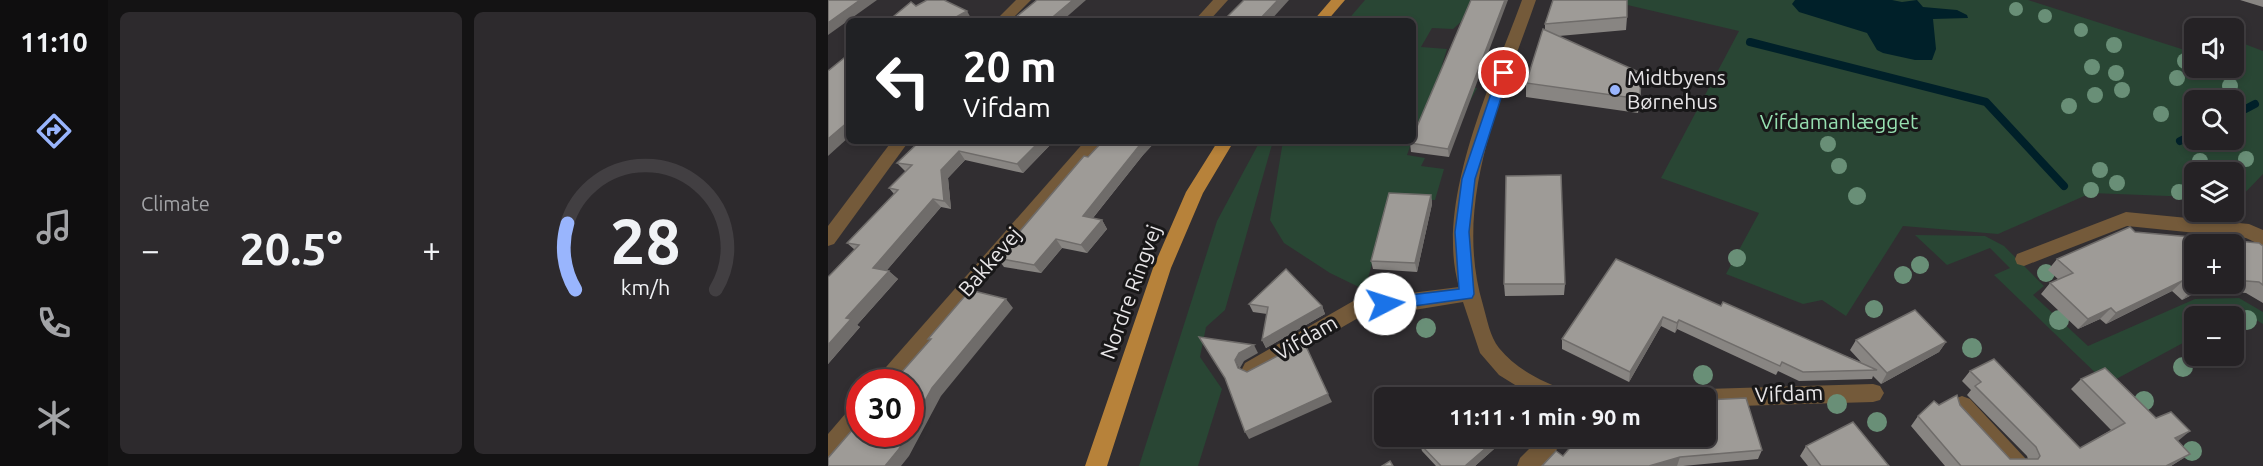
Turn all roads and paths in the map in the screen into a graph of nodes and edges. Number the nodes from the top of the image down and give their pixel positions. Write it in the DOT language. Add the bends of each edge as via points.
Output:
graph roads {
  1 [pos="1024,0"];
  2 [pos="1221,0"];
  3 [pos="1338,0"];
  4 [pos="1529,0"];
  5 [pos="1005,18"];
  6 [pos="1204,18"];
  7 [pos="1323,18"];
  8 [pos="899,144"];
  9 [pos="1091,144"];
  10 [pos="1224,144"];
  11 [pos="828,238"];
  12 [pos="2263,239"];
  13 [pos="2024,259"];
  14 [pos="1467,294"];
  15 [pos="897,369"];
  16 [pos="1252,369"];
  17 [pos="1534,387"];
  18 [pos="1873,393"];
  19 [pos="1716,398"];
  20 [pos="1962,406"];
  21 [pos="846,429"];
  22 [pos="1546,447"];
  23 [pos="828,450"];
  24 [pos="1096,466"];
  25 [pos="1528,466"];
  26 [pos="2017,466"];
  1 -- 5 [label="street"];
  2 -- 6 [label="street"];
  3 -- 7 [label="main road"];
  4 -- 14 [label="street" via="1469,179 1462,232"];
  8 -- 11 [label="street"];
  9 -- 15 [label="street, Bakkevej"];
  10 -- 24 [label="main road, Nordre Ringvej" via="1195,192 1162,268"];
  12 -- 13 [label="street" via="2249,231 2126,219"];
  14 -- 16 [label="street, Vifdam" via="1362,306"];
  14 -- 17 [label="street" via="1491,353"];
  18 -- 19 [label="street, Vifdam"];
  20 -- 26 [label="street"];
  21 -- 23 [label="street"];
  22 -- 25 [label="street"];
}
